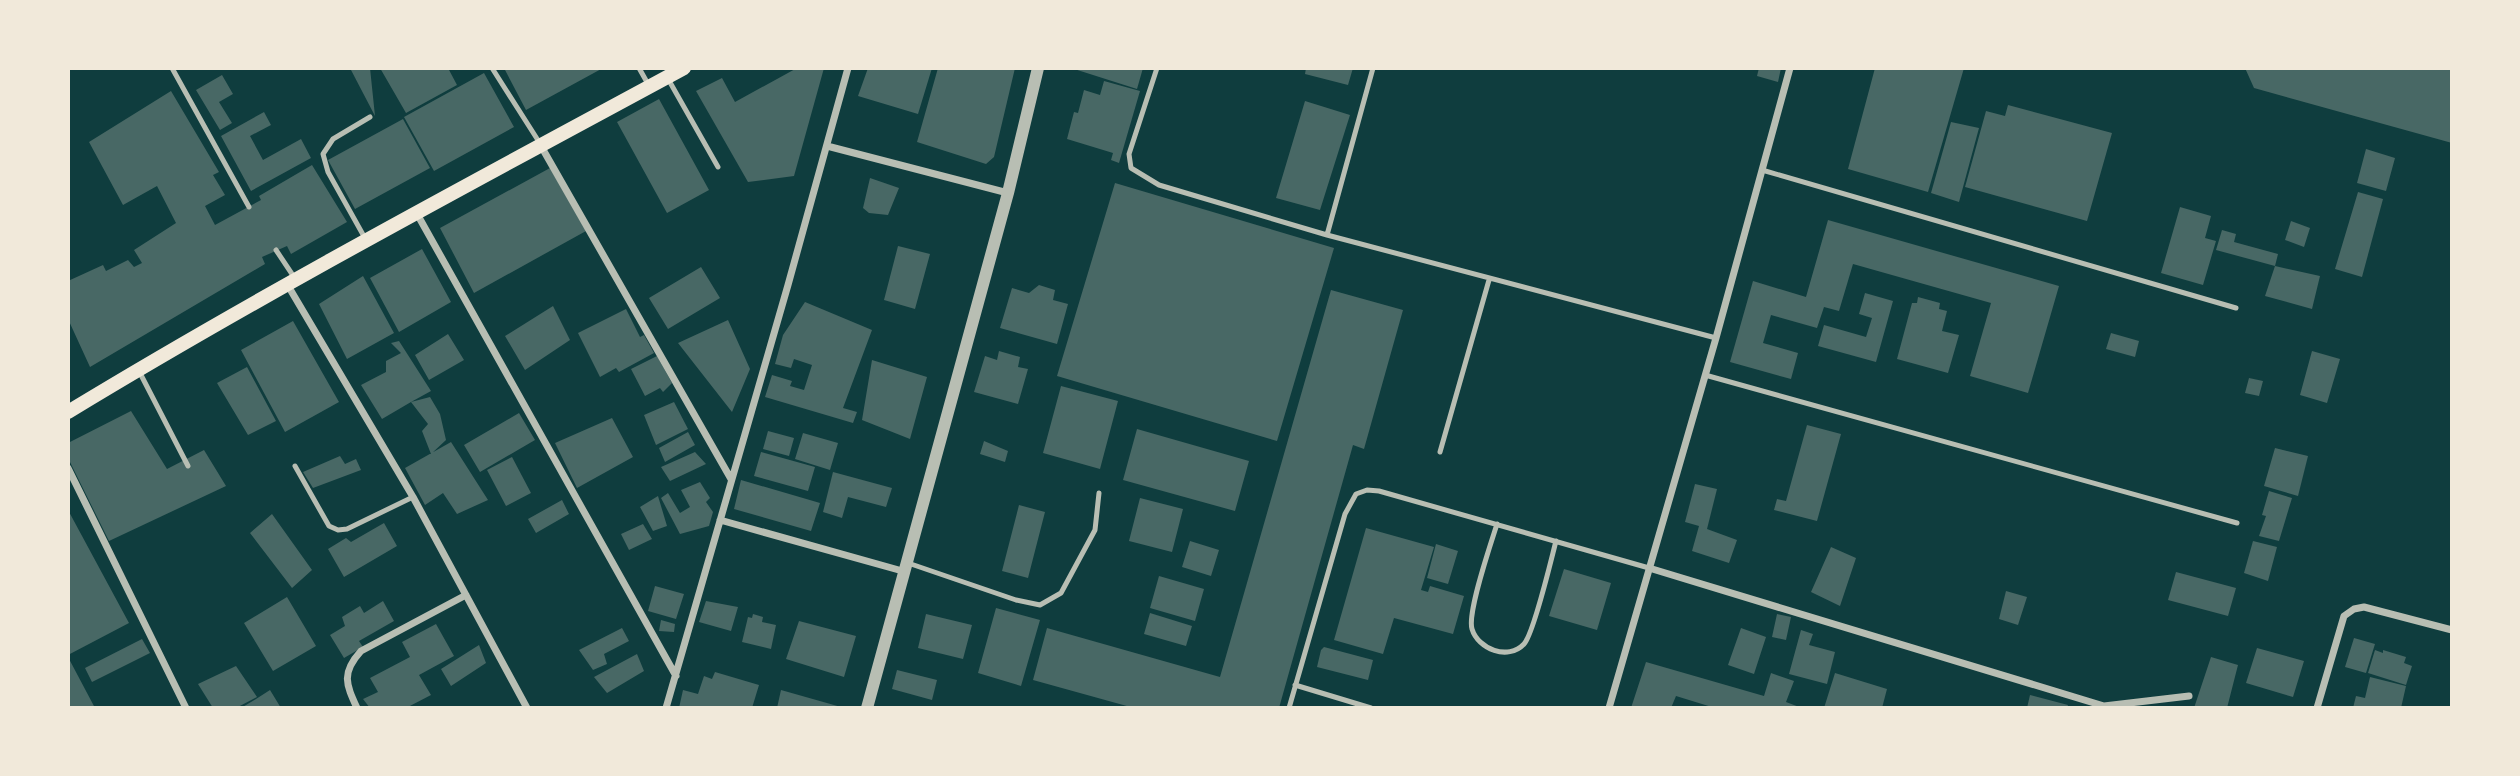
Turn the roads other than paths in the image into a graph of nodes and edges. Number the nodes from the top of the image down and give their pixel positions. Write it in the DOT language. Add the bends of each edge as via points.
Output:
graph roads {
  1 [pos="172,68"];
  2 [pos="492,68"];
  3 [pos="639,68"];
  4 [pos="684,68"];
  5 [pos="848,68"];
  6 [pos="1038,68"];
  7 [pos="1157,68"];
  8 [pos="1373,68"];
  9 [pos="1790,68"];
  10 [pos="667,77"];
  11 [pos="649,87"];
  12 [pos="370,117"];
  13 [pos="541,146"];
  14 [pos="827,146"];
  15 [pos="718,167"];
  16 [pos="1762,170"];
  17 [pos="1009,193"];
  18 [pos="249,206"];
  19 [pos="416,212"];
  20 [pos="1327,235"];
  21 [pos="366,240"];
  22 [pos="276,250"];
  23 [pos="1489,280"];
  24 [pos="292,282"];
  25 [pos="2236,308"];
  26 [pos="1716,338"];
  27 [pos="138,370"];
  28 [pos="1704,376"];
  29 [pos="68,412"];
  30 [pos="1440,452"];
  31 [pos="188,466"];
  32 [pos="295,466"];
  33 [pos="68,468"];
  34 [pos="731,479"];
  35 [pos="1099,493"];
  36 [pos="413,497"];
  37 [pos="720,520"];
  38 [pos="2236,523"];
  39 [pos="1497,524"];
  40 [pos="1556,541"];
  41 [pos="907,568"];
  42 [pos="1649,568"];
  43 [pos="466,595"];
  44 [pos="2452,630"];
  45 [pos="676,676"];
  46 [pos="1296,685"];
  47 [pos="2189,696"];
  48 [pos="186,708"];
  49 [pos="357,708"];
  50 [pos="527,708"];
  51 [pos="666,708"];
  52 [pos="867,708"];
  53 [pos="1289,708"];
  54 [pos="1371,708"];
  55 [pos="1609,708"];
  56 [pos="2317,708"];
  1 -- 18 [label="lane"];
  2 -- 13 [label="lane"];
  3 -- 11 [label="lane"];
  4 -- 10 [label="main road"];
  5 -- 14 [label="street"];
  6 -- 17 [label="street"];
  7 -- 20 [label="lane" via="1129,154 1131,168 1159,185"];
  8 -- 20 [label="lane"];
  9 -- 16 [label="street"];
  10 -- 11 [label="main road"];
  10 -- 15 [label="lane"];
  11 -- 13 [label="main road"];
  12 -- 21 [label="lane" via="333,139 323,154 328,172"];
  13 -- 19 [label="main road"];
  13 -- 34 [label="street"];
  14 -- 17 [label="street"];
  14 -- 34 [label="street"];
  16 -- 25 [label="lane"];
  16 -- 26 [label="street"];
  17 -- 41 [label="street"];
  19 -- 21 [label="main road"];
  19 -- 45 [label="street"];
  20 -- 23 [label="lane"];
  21 -- 24 [label="main road"];
  22 -- 24 [label="lane"];
  23 -- 26 [label="lane"];
  23 -- 30 [label="lane"];
  24 -- 27 [label="main road"];
  24 -- 36 [label="street"];
  26 -- 28 [label="street"];
  27 -- 29 [label="main road"];
  27 -- 31 [label="lane"];
  28 -- 38 [label="lane"];
  28 -- 42 [label="street"];
  32 -- 36 [label="lane" via="329,526 338,530"];
  33 -- 48 [label="street"];
  34 -- 37 [label="street"];
  35 -- 41 [label="lane" via="1095,530 1061,593 1040,605"];
  36 -- 43 [label="street"];
  37 -- 41 [label="street"];
  37 -- 45 [label="street"];
  39 -- 40 [label="lane"];
  39 -- 40 [label="lane" via="1471,628 1480,643 1495,651 1512,652 1524,643"];
  39 -- 46 [label="lane" via="1379,491 1367,489 1356,494 1345,514"];
  40 -- 42 [label="lane"];
  41 -- 52 [label="street"];
  42 -- 47 [label="street" via="2104,706"];
  42 -- 55 [label="street"];
  43 -- 49 [label="street" via="361,651 348,670 347,684"];
  43 -- 50 [label="street"];
  44 -- 56 [label="street" via="2364,607 2354,609 2344,616"];
  45 -- 51 [label="street"];
  46 -- 53 [label="lane"];
  46 -- 54 [label="lane"];
}
